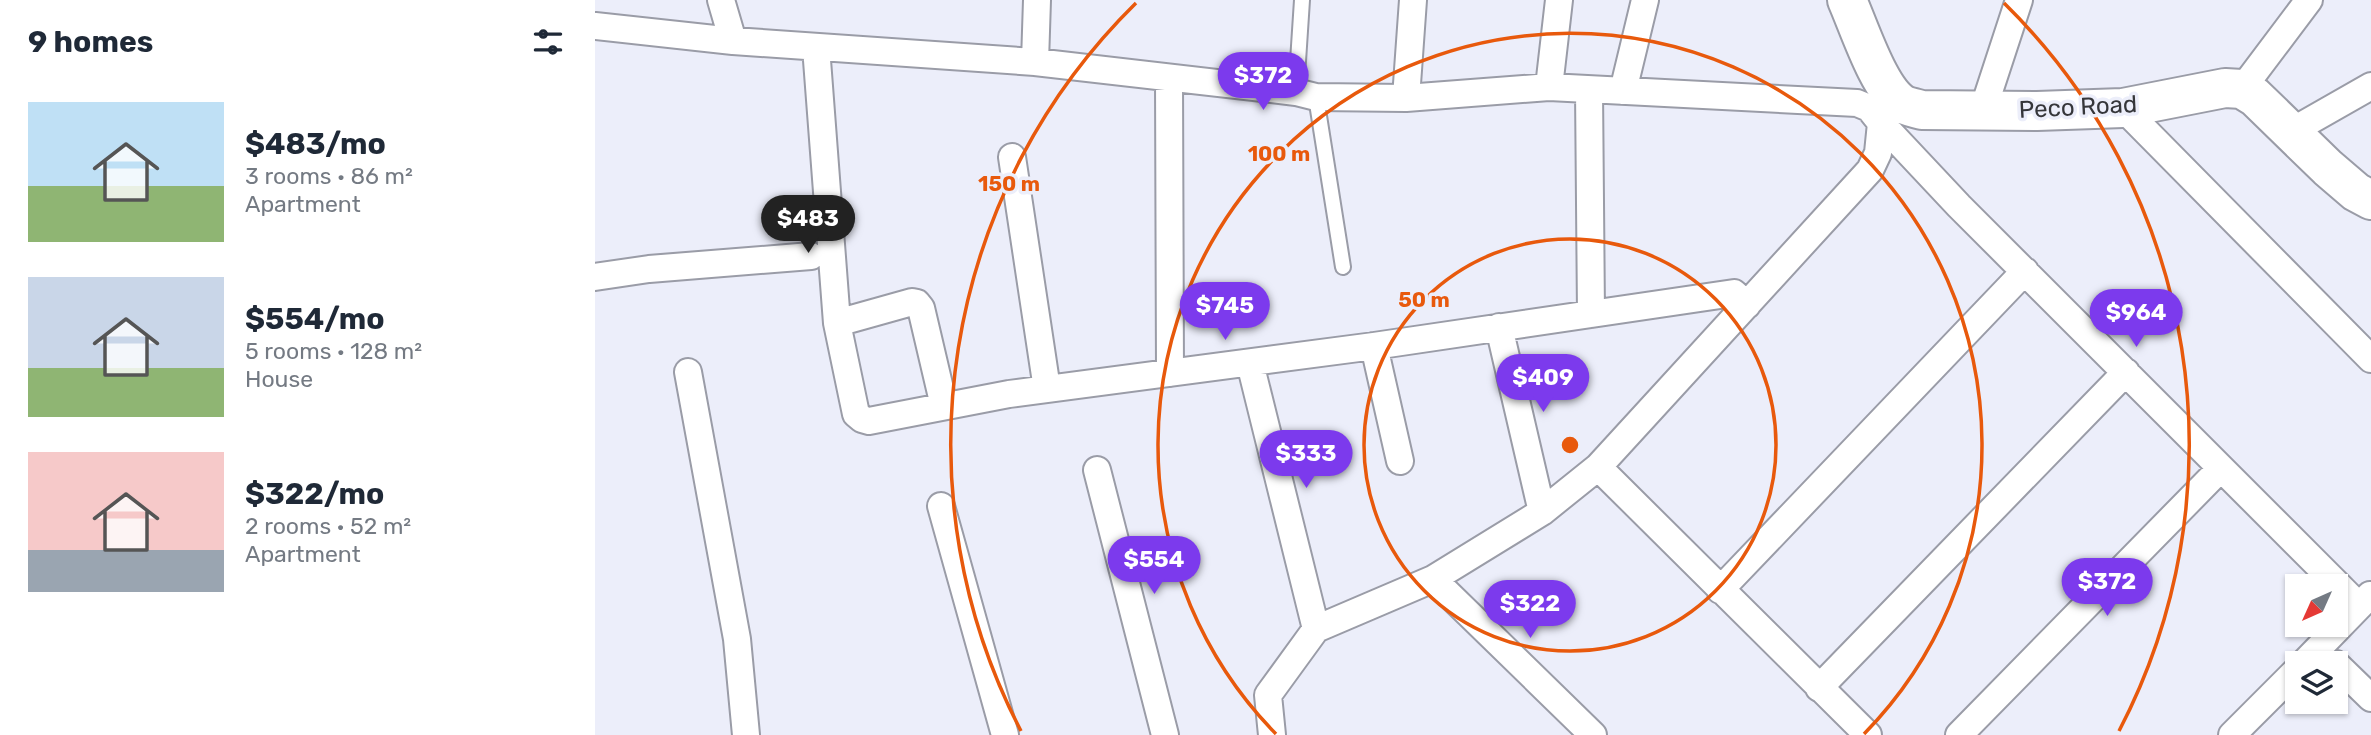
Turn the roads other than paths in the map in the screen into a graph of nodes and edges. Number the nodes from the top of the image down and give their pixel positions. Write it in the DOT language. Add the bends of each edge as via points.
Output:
graph roads {
  1 [pos="721,0"];
  2 [pos="1037,0"];
  3 [pos="1302,0"];
  4 [pos="1413,0"];
  5 [pos="1559,0"];
  6 [pos="1645,0"];
  7 [pos="1847,0"];
  8 [pos="2019,0"];
  9 [pos="2309,0"];
  10 [pos="595,26"];
  11 [pos="733,41"];
  12 [pos="816,47"];
  13 [pos="1035,62"];
  14 [pos="1169,78"];
  15 [pos="2371,86"];
  16 [pos="1549,87"];
  17 [pos="2242,89"];
  18 [pos="1590,90"];
  19 [pos="1623,91"];
  20 [pos="1306,94"];
  21 [pos="1406,98"];
  22 [pos="2123,108"];
  23 [pos="1983,110"];
  24 [pos="1890,113"];
  25 [pos="2292,131"];
  26 [pos="1012,157"];
  27 [pos="2371,200"];
  28 [pos="811,256"];
  29 [pos="1343,267"];
  30 [pos="2025,271"];
  31 [pos="595,277"];
  32 [pos="1747,304"];
  33 [pos="1591,314"];
  34 [pos="837,323"];
  35 [pos="1499,327"];
  36 [pos="1374,346"];
  37 [pos="2371,359"];
  38 [pos="1250,363"];
  39 [pos="2126,372"];
  40 [pos="688,373"];
  41 [pos="1170,373"];
  42 [pos="1047,389"];
  43 [pos="944,406"];
  44 [pos="1400,461"];
  45 [pos="1598,467"];
  46 [pos="2221,468"];
  47 [pos="1097,470"];
  48 [pos="940,506"];
  49 [pos="1542,512"];
  50 [pos="1433,579"];
  51 [pos="1720,590"];
  52 [pos="2365,600"];
  53 [pos="1316,629"];
  54 [pos="2330,651"];
  55 [pos="2348,679"];
  56 [pos="2285,682"];
  57 [pos="1819,688"];
  58 [pos="2371,698"];
  59 [pos="746,735"];
  60 [pos="1005,735"];
  61 [pos="1165,735"];
  62 [pos="1272,735"];
  63 [pos="1593,735"];
  64 [pos="1868,735"];
  65 [pos="1959,735"];
  66 [pos="2232,735"];
  1 -- 11 [label="street"];
  2 -- 13 [label="street"];
  3 -- 20 [label="lane"];
  4 -- 21 [label="street"];
  5 -- 16 [label="street"];
  6 -- 19 [label="street"];
  7 -- 24 [label="street" via="1880,76"];
  8 -- 23 [label="street"];
  9 -- 17 [label="street"];
  10 -- 11 [label="street"];
  11 -- 12 [label="street"];
  12 -- 13 [label="street"];
  12 -- 34 [label="street"];
  13 -- 14 [label="street"];
  14 -- 20 [label="street"];
  14 -- 41 [label="street"];
  15 -- 25 [label="street"];
  16 -- 18 [label="street"];
  16 -- 21 [label="street"];
  17 -- 22 [label="street, Peco Road" via="2225,88"];
  17 -- 25 [label="street"];
  18 -- 19 [label="street"];
  18 -- 33 [label="street"];
  19 -- 24 [label="street" via="1863,104"];
  20 -- 21 [label="street"];
  20 -- 29 [label="lane"];
  22 -- 23 [label="street, Peco Road"];
  22 -- 37 [label="street"];
  23 -- 24 [label="street, Peco Road"];
  24 -- 30 [label="street" via="1914,160"];
  24 -- 32 [label="street" via="1870,170"];
  25 -- 27 [label="street" via="2328,168"];
  26 -- 42 [label="street"];
  28 -- 31 [label="street"];
  30 -- 39 [label="street"];
  30 -- 51 [label="street"];
  32 -- 33 [label="street" via="1734,293"];
  32 -- 45 [label="street"];
  33 -- 35 [label="street"];
  34 -- 43 [label="street" via="856,414 862,419"];
  34 -- 43 [label="street" via="917,303"];
  35 -- 36 [label="street"];
  35 -- 49 [label="street"];
  36 -- 38 [label="street"];
  36 -- 44 [label="street"];
  38 -- 41 [label="street"];
  38 -- 53 [label="street"];
  39 -- 46 [label="street"];
  39 -- 57 [label="street"];
  40 -- 59 [label="street" via="737,639"];
  41 -- 42 [label="street"];
  42 -- 43 [label="street"];
  45 -- 49 [label="street"];
  45 -- 51 [label="street"];
  46 -- 52 [label="street"];
  46 -- 65 [label="street"];
  47 -- 61 [label="street"];
  48 -- 60 [label="street"];
  49 -- 50 [label="street"];
  50 -- 53 [label="street"];
  50 -- 63 [label="street"];
  51 -- 57 [label="street"];
  52 -- 54 [label="street"];
  53 -- 62 [label="street" via="1268,695"];
  55 -- 58 [label="street"];
  56 -- 66 [label="street"];
  57 -- 64 [label="street"];
}
